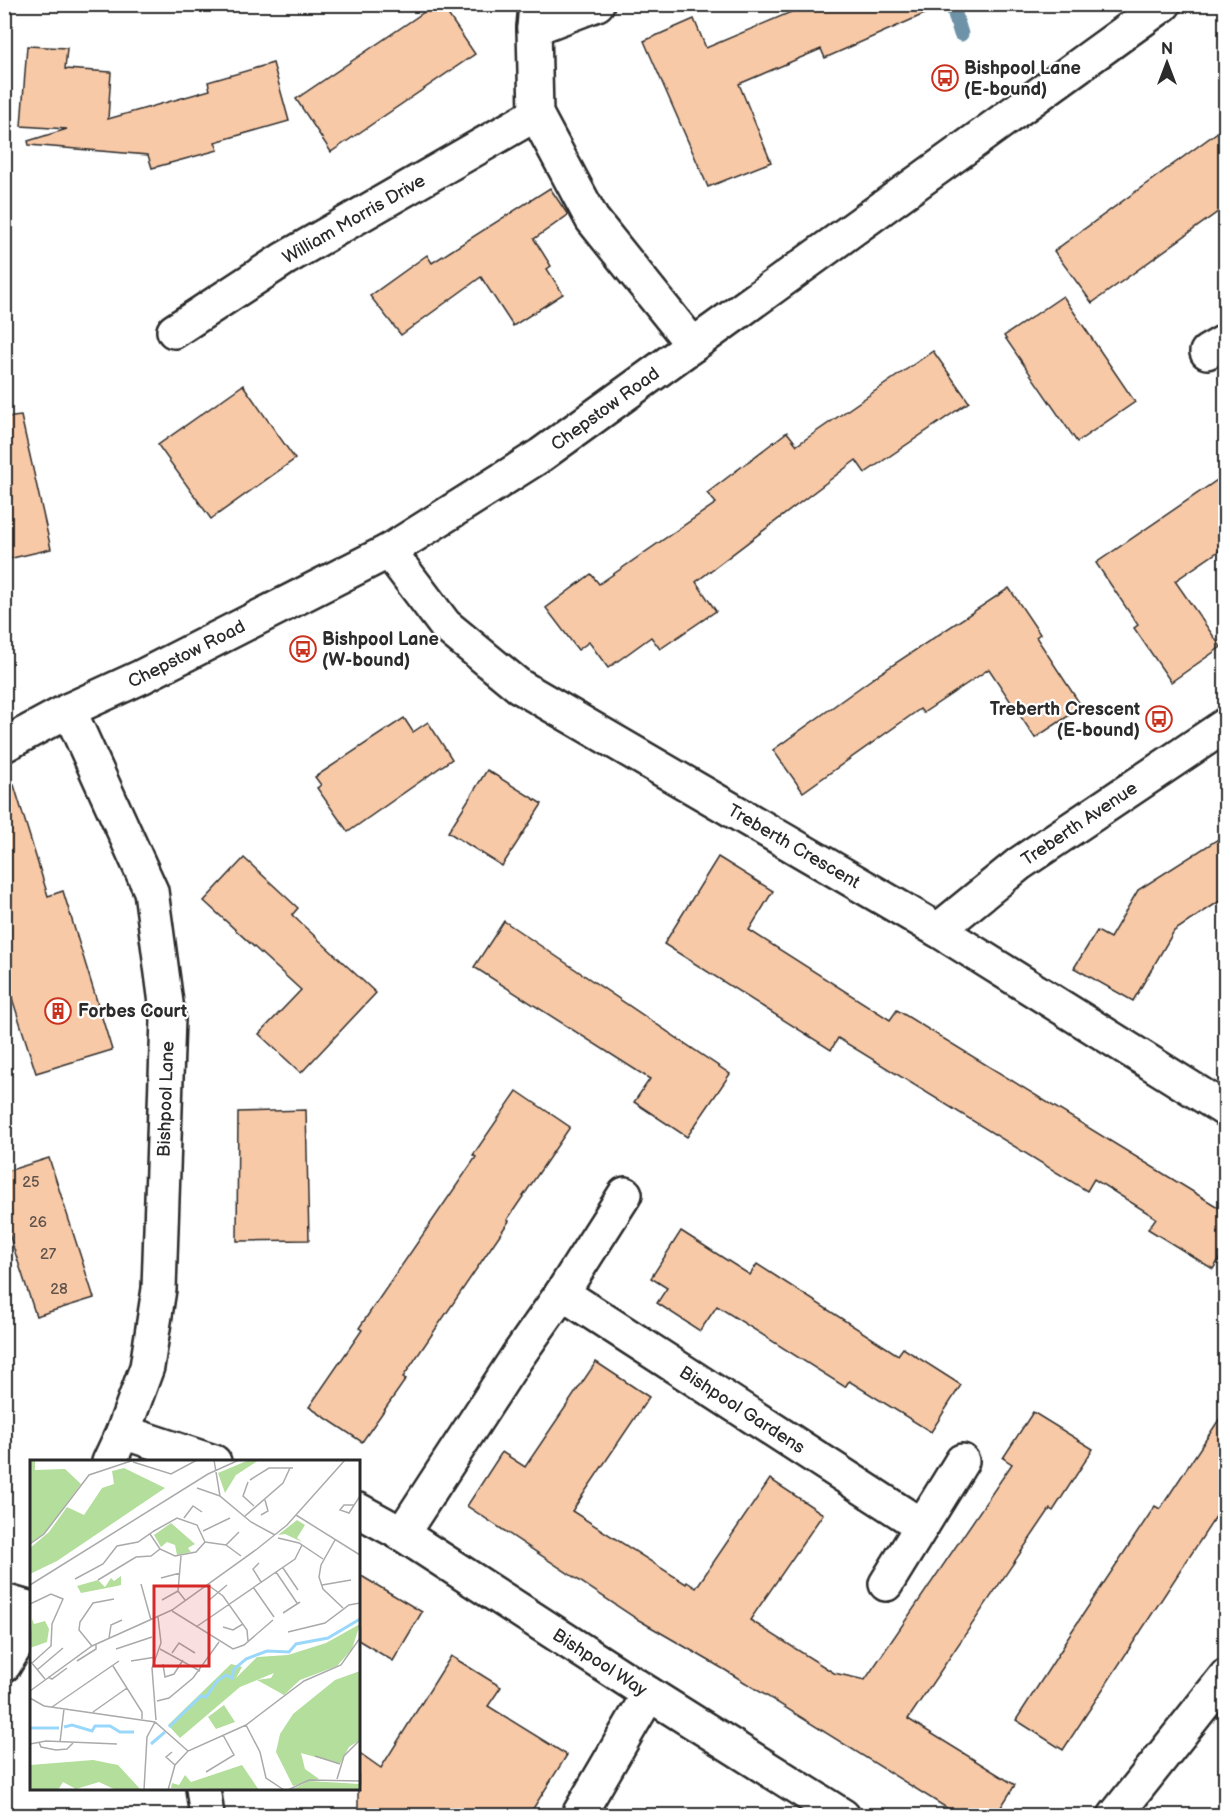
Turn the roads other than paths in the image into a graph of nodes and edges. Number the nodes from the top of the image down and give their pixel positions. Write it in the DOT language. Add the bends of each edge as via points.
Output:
graph roads {
  1 [pos="597,4"];
  2 [pos="1164,4"];
  3 [pos="535,16"];
  4 [pos="536,114"];
  5 [pos="174,331"];
  6 [pos="693,345"];
  7 [pos="389,551"];
  8 [pos="69,710"];
  9 [pos="1226,725"];
  10 [pos="4,745"];
  11 [pos="938,930"];
  12 [pos="1226,1110"];
  13 [pos="625,1194"];
  14 [pos="562,1293"];
  15 [pos="123,1432"];
  16 [pos="109,1460"];
  17 [pos="211,1460"];
  18 [pos="963,1461"];
  19 [pos="360,1511"];
  20 [pos="922,1526"];
  21 [pos="402,1534"];
  22 [pos="886,1584"];
  23 [pos="4,1601"];
  24 [pos="30,1608"];
  25 [pos="30,1621"];
  26 [pos="4,1665"];
  27 [pos="1225,1677"];
  28 [pos="649,1694"];
  29 [pos="203,1790"];
  30 [pos="207,1815"];
  31 [pos="578,1815"];
  32 [pos="843,1815"];
  33 [pos="1115,1815"];
  1 -- 3 [label="street"];
  2 -- 6 [label="street, Chepstow Road"];
  3 -- 4 [label="street"];
  4 -- 5 [label="street, William Morris Drive" via="285,259"];
  4 -- 6 [label="street" via="592,219"];
  6 -- 7 [label="street, Chepstow Road" via="541,455"];
  7 -- 8 [label="street, Chepstow Road"];
  7 -- 11 [label="street, Treberth Crescent" via="445,625 519,686"];
  8 -- 10 [label="street, Chepstow Road"];
  8 -- 15 [label="street, Bishpool Lane" via="151,891 168,1018 159,1289 147,1367"];
  9 -- 11 [label="street, Treberth Avenue" via="1020,864"];
  11 -- 12 [label="street, Treberth Crescent"];
  13 -- 14 [label="street"];
  14 -- 20 [label="street, Bishpool Gardens"];
  14 -- 21 [label="street"];
  15 -- 16 [label="street, Bishpool Lane"];
  15 -- 17 [label="street"];
  18 -- 20 [label="street"];
  19 -- 21 [label="street, Bishpool Way"];
  20 -- 22 [label="street"];
  21 -- 28 [label="street, Bishpool Way"];
  23 -- 24 [label="street"];
  25 -- 26 [label="street"];
  27 -- 33 [label="street"];
  28 -- 31 [label="street"];
  28 -- 32 [label="street, Bishpool Way"];
  29 -- 30 [label="street"];
}
